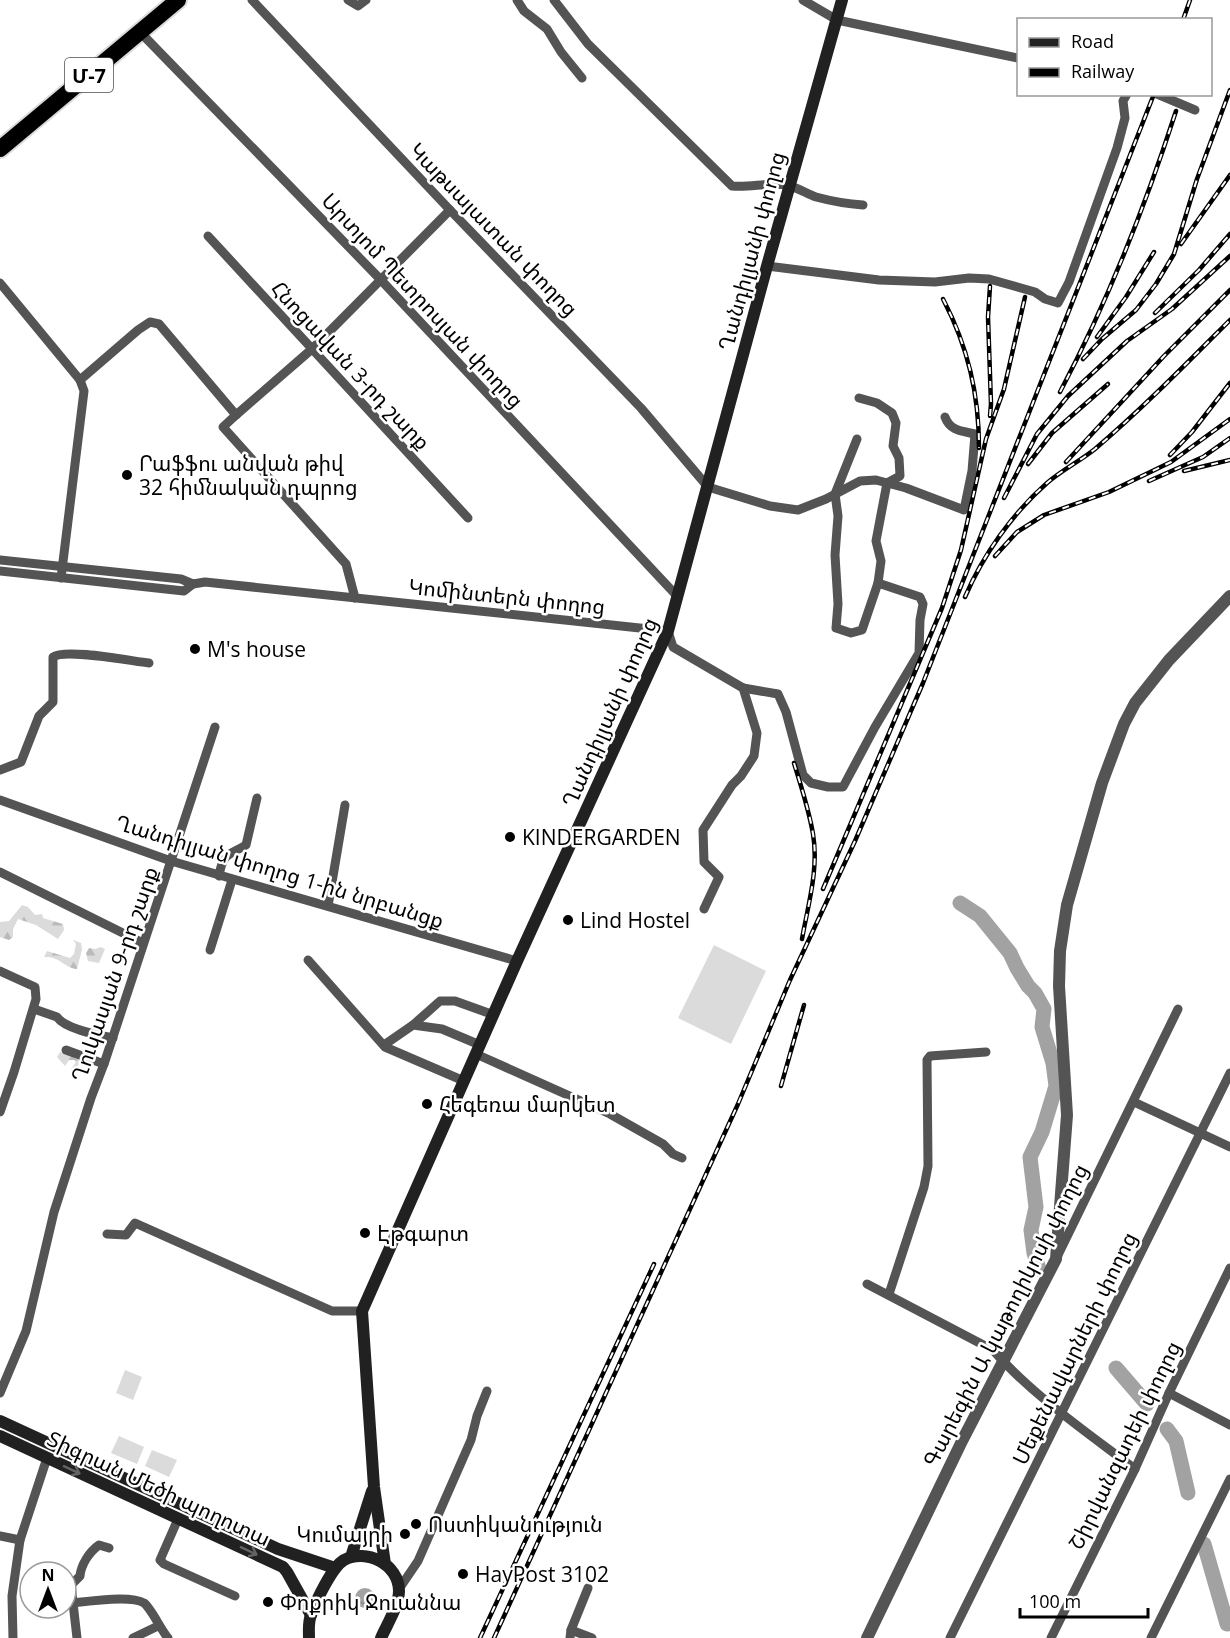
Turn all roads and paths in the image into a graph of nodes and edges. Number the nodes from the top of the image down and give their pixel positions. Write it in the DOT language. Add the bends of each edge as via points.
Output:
graph roads {
  1 [pos="178,0"];
  2 [pos="252,0"];
  3 [pos="348,0"];
  4 [pos="366,0"];
  5 [pos="517,0"];
  6 [pos="554,0"];
  7 [pos="803,0"];
  8 [pos="842,0"];
  9 [pos="837,20"];
  10 [pos="140,32"];
  11 [pos="1017,58"];
  12 [pos="582,78"];
  13 [pos="1126,96"];
  14 [pos="1162,96"];
  15 [pos="1195,110"];
  16 [pos="0,149"];
  17 [pos="789,186"];
  18 [pos="863,205"];
  19 [pos="450,210"];
  20 [pos="208,236"];
  21 [pos="767,266"];
  22 [pos="380,279"];
  23 [pos="0,283"];
  24 [pos="312,349"];
  25 [pos="80,380"];
  26 [pos="859,398"];
  27 [pos="236,415"];
  28 [pos="945,417"];
  29 [pos="857,439"];
  30 [pos="887,483"];
  31 [pos="708,487"];
  32 [pos="835,494"];
  33 [pos="468,518"];
  34 [pos="0,560"];
  35 [pos="62,567"];
  36 [pos="0,571"];
  37 [pos="61,578"];
  38 [pos="878,583"];
  39 [pos="193,584"];
  40 [pos="677,596"];
  41 [pos="1230,596"];
  42 [pos="355,598"];
  43 [pos="668,631"];
  44 [pos="149,663"];
  45 [pos="743,688"];
  46 [pos="216,727"];
  47 [pos="0,770"];
  48 [pos="257,798"];
  49 [pos="0,800"];
  50 [pos="345,805"];
  51 [pos="171,861"];
  52 [pos="0,872"];
  53 [pos="219,876"];
  54 [pos="232,880"];
  55 [pos="328,906"];
  56 [pos="704,909"];
  57 [pos="143,944"];
  58 [pos="210,950"];
  59 [pos="308,960"];
  60 [pos="517,962"];
  61 [pos="0,971"];
  62 [pos="1178,1009"];
  63 [pos="34,1010"];
  64 [pos="494,1015"];
  65 [pos="413,1025"];
  66 [pos="113,1038"];
  67 [pos="384,1045"];
  68 [pos="478,1049"];
  69 [pos="66,1050"];
  70 [pos="986,1052"];
  71 [pos="104,1064"];
  72 [pos="1230,1073"];
  73 [pos="464,1081"];
  74 [pos="1134,1102"];
  75 [pos="0,1112"];
  76 [pos="1200,1133"];
  77 [pos="1230,1147"];
  78 [pos="682,1158"];
  79 [pos="107,1234"];
  80 [pos="1056,1258"];
  81 [pos="1230,1268"];
  82 [pos="867,1284"];
  83 [pos="889,1294"];
  84 [pos="362,1311"];
  85 [pos="1003,1361"];
  86 [pos="487,1391"];
  87 [pos="0,1393"];
  88 [pos="1169,1393"];
  89 [pos="1062,1413"];
  90 [pos="0,1421"];
  91 [pos="1230,1425"];
  92 [pos="0,1436"];
  93 [pos="47,1458"];
  94 [pos="1135,1469"];
  95 [pos="1230,1479"];
  96 [pos="374,1487"];
  97 [pos="178,1519"];
  98 [pos="0,1536"];
  99 [pos="20,1540"];
  100 [pos="109,1548"];
  101 [pos="351,1557"];
  102 [pos="385,1564"];
  103 [pos="335,1568"];
  104 [pos="78,1578"];
  105 [pos="588,1588"];
  106 [pos="399,1589"];
  107 [pos="235,1596"];
  108 [pos="78,1603"];
  109 [pos="311,1615"];
  110 [pos="75,1620"];
  111 [pos="158,1626"];
  112 [pos="571,1634"];
  113 [pos="13,1638"];
  114 [pos="77,1638"];
  115 [pos="133,1638"];
  116 [pos="168,1638"];
  117 [pos="309,1638"];
  118 [pos="381,1638"];
  119 [pos="592,1638"];
  120 [pos="867,1638"];
  121 [pos="950,1638"];
  122 [pos="1051,1638"];
  123 [pos="1151,1638"];
  1 -- 10 [label="highway, Մ-7"];
  2 -- 19 [label="street, Կաթսայատան փողոց"];
  3 -- 4 [label="street" via="358,6"];
  5 -- 12 [label="street" via="524,11 547,29"];
  6 -- 17 [label="street" via="588,45 732,186"];
  7 -- 9 [label="street"];
  8 -- 9 [label="main road, Ղանդիլյանի փողոց"];
  9 -- 11 [label="street"];
  9 -- 17 [label="main road, Ղանդիլյանի փողոց"];
  10 -- 16 [label="highway, Մ-7"];
  10 -- 22 [label="street, Արտյոմ Պետրոսյան փողոց"];
  13 -- 21 [label="street" via="1117,148 1058,303 989,279 879,280"];
  14 -- 15 [label="street"];
  17 -- 18 [label="street" via="817,197"];
  17 -- 21 [label="main road, Ղանդիլյանի փողոց"];
  19 -- 22 [label="street"];
  19 -- 31 [label="street, Կաթսայատան փողոց" via="641,408"];
  20 -- 24 [label="street, Հնոցավան 3-րդ շարք"];
  21 -- 31 [label="main road, Ղանդիլյանի փողոց"];
  22 -- 24 [label="street"];
  22 -- 40 [label="street, Արտյոմ Պետրոսյան փողոց"];
  23 -- 25 [label="street"];
  24 -- 27 [label="street"];
  24 -- 33 [label="street, Հնոցավան 3-րդ շարք"];
  25 -- 27 [label="street" via="138,330 150,322 159,324"];
  25 -- 35 [label="street" via="84,391"];
  26 -- 30 [label="street" via="878,403 892,413 896,423 893,446 900,476"];
  27 -- 42 [label="street" via="223,427 346,564"];
  28 -- 30 [label="street" via="955,430 975,434 964,510"];
  29 -- 32 [label="street"];
  30 -- 32 [label="street" via="860,481"];
  30 -- 38 [label="street" via="876,541 881,561"];
  31 -- 32 [label="street" via="770,506 798,510"];
  31 -- 40 [label="main road, Ղանդիլյանի փողոց"];
  32 -- 38 [label="street" via="836,628 852,633 862,630"];
  34 -- 35 [label="street"];
  35 -- 37 [label="street"];
  35 -- 39 [label="street" via="181,579"];
  36 -- 37 [label="street, Կոմինտերն փողոց"];
  37 -- 39 [label="street, Կոմինտերն փողոց" via="184,591"];
  38 -- 45 [label="street" via="920,597 923,604 919,653 843,787 811,783 803,775 778,694"];
  39 -- 42 [label="street, Կոմինտերն փողոց" via="205,582"];
  40 -- 43 [label="main road, Ղանդիլյանի փողոց"];
  41 -- 80 [label="street" via="1152,680 1124,724 1102,783 1067,905 1059,986 1068,1115"];
  42 -- 43 [label="street, Կոմինտերն փողոց"];
  43 -- 45 [label="street" via="673,647"];
  43 -- 60 [label="main road, Ղանդիլյանի փողոց"];
  44 -- 47 [label="street" via="57,654 51,662 53,702 39,716 21,762"];
  45 -- 56 [label="street" via="758,733 754,756 703,830 704,862 719,877"];
  46 -- 51 [label="street, Ղուկասյան 9-րդ շարք"];
  48 -- 53 [label="street" via="246,845 226,855"];
  49 -- 51 [label="street, Ղանդիլյան փողոց 1-ին նրբանցք"];
  50 -- 55 [label="street"];
  51 -- 53 [label="street, Ղանդիլյան փողոց 1-ին նրբանցք"];
  51 -- 57 [label="street, Ղուկասյան 9-րդ շարք"];
  52 -- 57 [label="street"];
  53 -- 54 [label="street, Ղանդիլյան փողոց 1-ին նրբանցք"];
  54 -- 55 [label="street, Ղանդիլյան փողոց 1-ին նրբանցք"];
  54 -- 58 [label="street"];
  55 -- 60 [label="street, Ղանդիլյան փողոց 1-ին նրբանցք"];
  57 -- 66 [label="street, Ղուկասյան 9-րդ շարք"];
  59 -- 67 [label="street"];
  60 -- 64 [label="main road, Ղանդիլյանի փողոց"];
  61 -- 63 [label="street" via="34,987"];
  62 -- 74 [label="street, Գարեգին Ա կաթողիկոսի փողոց"];
  63 -- 66 [label="street" via="57,1017 69,1026"];
  63 -- 75 [label="street"];
  64 -- 65 [label="street" via="455,1001 440,1001"];
  64 -- 68 [label="main road, Ղանդիլյանի փողոց"];
  65 -- 67 [label="street"];
  65 -- 68 [label="street" via="442,1029"];
  66 -- 71 [label="street, Ղուկասյան 9-րդ շարք"];
  67 -- 73 [label="street"];
  68 -- 73 [label="main road, Ղանդիլյանի փողոց"];
  68 -- 78 [label="street" via="610,1114"];
  69 -- 71 [label="street"];
  70 -- 83 [label="street" via="930,1056 927,1060 928,1166"];
  71 -- 87 [label="street, Ղուկասյան 9-րդ շարք" via="54,1212 26,1331"];
  72 -- 76 [label="street, Մեքենավարների փողոց"];
  73 -- 84 [label="main road, Ղանդիլյանի փողոց"];
  74 -- 76 [label="street"];
  74 -- 80 [label="street, Գարեգին Ա կաթողիկոսի փողոց"];
  76 -- 77 [label="street"];
  76 -- 89 [label="street, Մեքենավարների փողոց"];
  79 -- 84 [label="street" via="126,1235 135,1223 332,1311"];
  80 -- 85 [label="street, Գարեգին Ա կաթողիկոսի փողոց"];
  81 -- 88 [label="street, Շիրվանզադեի փողոց"];
  82 -- 83 [label="street"];
  83 -- 85 [label="street" via="978,1341"];
  84 -- 96 [label="main road, Ղանդիլյանի փողոց"];
  85 -- 89 [label="street"];
  85 -- 120 [label="street, Գարեգին Ա կաթողիկոսի փողոց"];
  86 -- 106 [label="street" via="471,1440 418,1562"];
  88 -- 91 [label="street"];
  88 -- 94 [label="street, Շիրվանզադեի փողոց"];
  89 -- 94 [label="street"];
  89 -- 121 [label="street, Մեքենավարների փողոց"];
  90 -- 103 [label="main road, Տիգրան Մեծի պողոտա" via="275,1548"];
  92 -- 93 [label="main road, Տիգրան Մեծի պողոտա"];
  93 -- 97 [label="main road, Տիգրան Մեծի պողոտա, one-way"];
  93 -- 99 [label="street"];
  94 -- 122 [label="street, Շիրվանզադեի փողոց"];
  95 -- 123 [label="street"];
  96 -- 101 [label="main road, Ղանդիլյանի փողոց"];
  96 -- 102 [label="main road, Ղանդիլյանի փողոց"];
  97 -- 107 [label="street" via="160,1560"];
  97 -- 109 [label="main road, Տիգրան Մեծի պողոտա, one-way" via="283,1567"];
  98 -- 99 [label="street"];
  99 -- 113 [label="street" via="12,1596"];
  100 -- 104 [label="street" via="99,1545 93,1549"];
  101 -- 102 [label="main road" via="366,1556"];
  101 -- 103 [label="main road"];
  102 -- 106 [label="main road" via="394,1573"];
  103 -- 109 [label="main road"];
  105 -- 112 [label="street"];
  106 -- 118 [label="main road"];
  108 -- 111 [label="street" via="136,1600 145,1604"];
  109 -- 117 [label="main road"];
  110 -- 114 [label="street"];
  111 -- 115 [label="street"];
  111 -- 116 [label="street"];
  112 -- 119 [label="street"];
}
